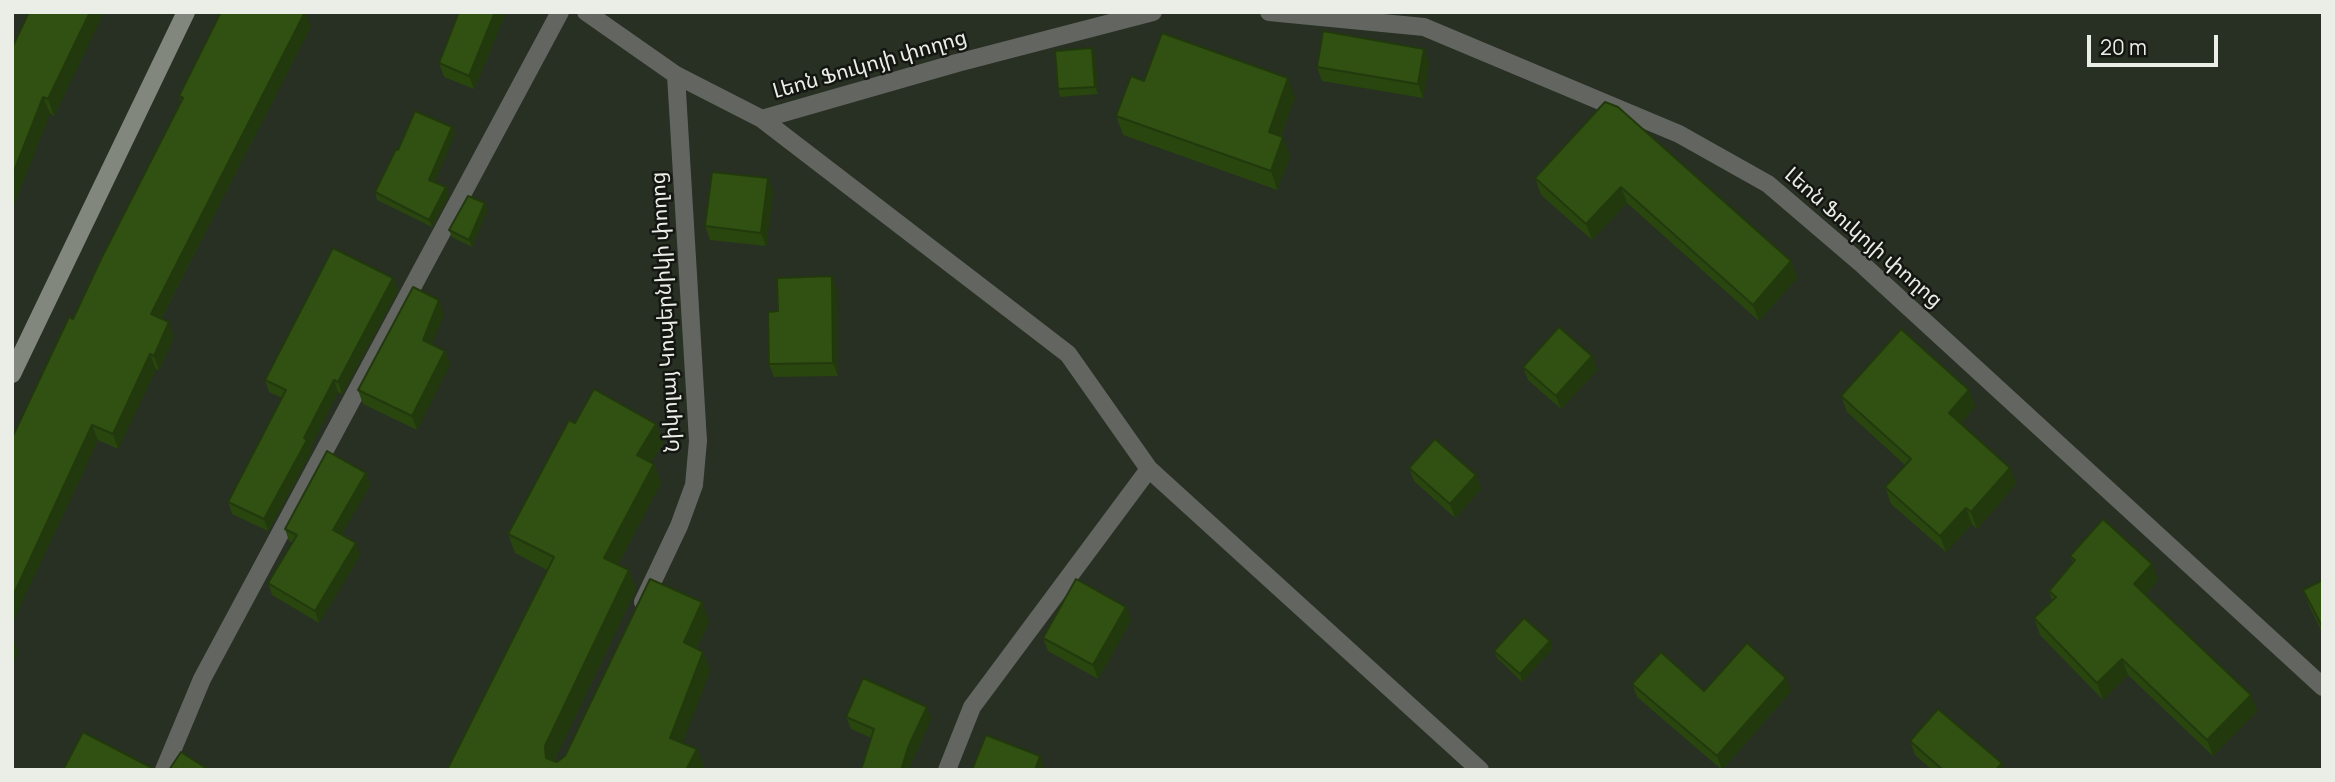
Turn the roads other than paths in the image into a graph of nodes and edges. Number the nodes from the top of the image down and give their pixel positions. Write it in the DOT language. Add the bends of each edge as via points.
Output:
graph roads {
  1 [pos="186,12"];
  2 [pos="559,12"];
  3 [pos="586,12"];
  4 [pos="1153,12"];
  5 [pos="1269,12"];
  6 [pos="676,75"];
  7 [pos="762,120"];
  8 [pos="12,374"];
  9 [pos="1149,469"];
  10 [pos="633,624"];
  11 [pos="2323,687"];
  12 [pos="164,770"];
  13 [pos="947,770"];
  14 [pos="1480,770"];
  1 -- 8 [label="main road"];
  2 -- 12 [label="street" via="202,679"];
  3 -- 6 [label="street"];
  4 -- 7 [label="street, Լեոն Ֆուկոյի փողոց"];
  5 -- 11 [label="street, Լեոն Ֆուկոյի փողոց" via="1424,27 1679,134 1768,184 1864,266"];
  6 -- 7 [label="street"];
  6 -- 10 [label="street, Նիկոլայ Կոպերնիկի փողոց" via="698,440 694,485"];
  7 -- 9 [label="street" via="1068,354"];
  9 -- 13 [label="street" via="972,707"];
  9 -- 14 [label="street"];
}
